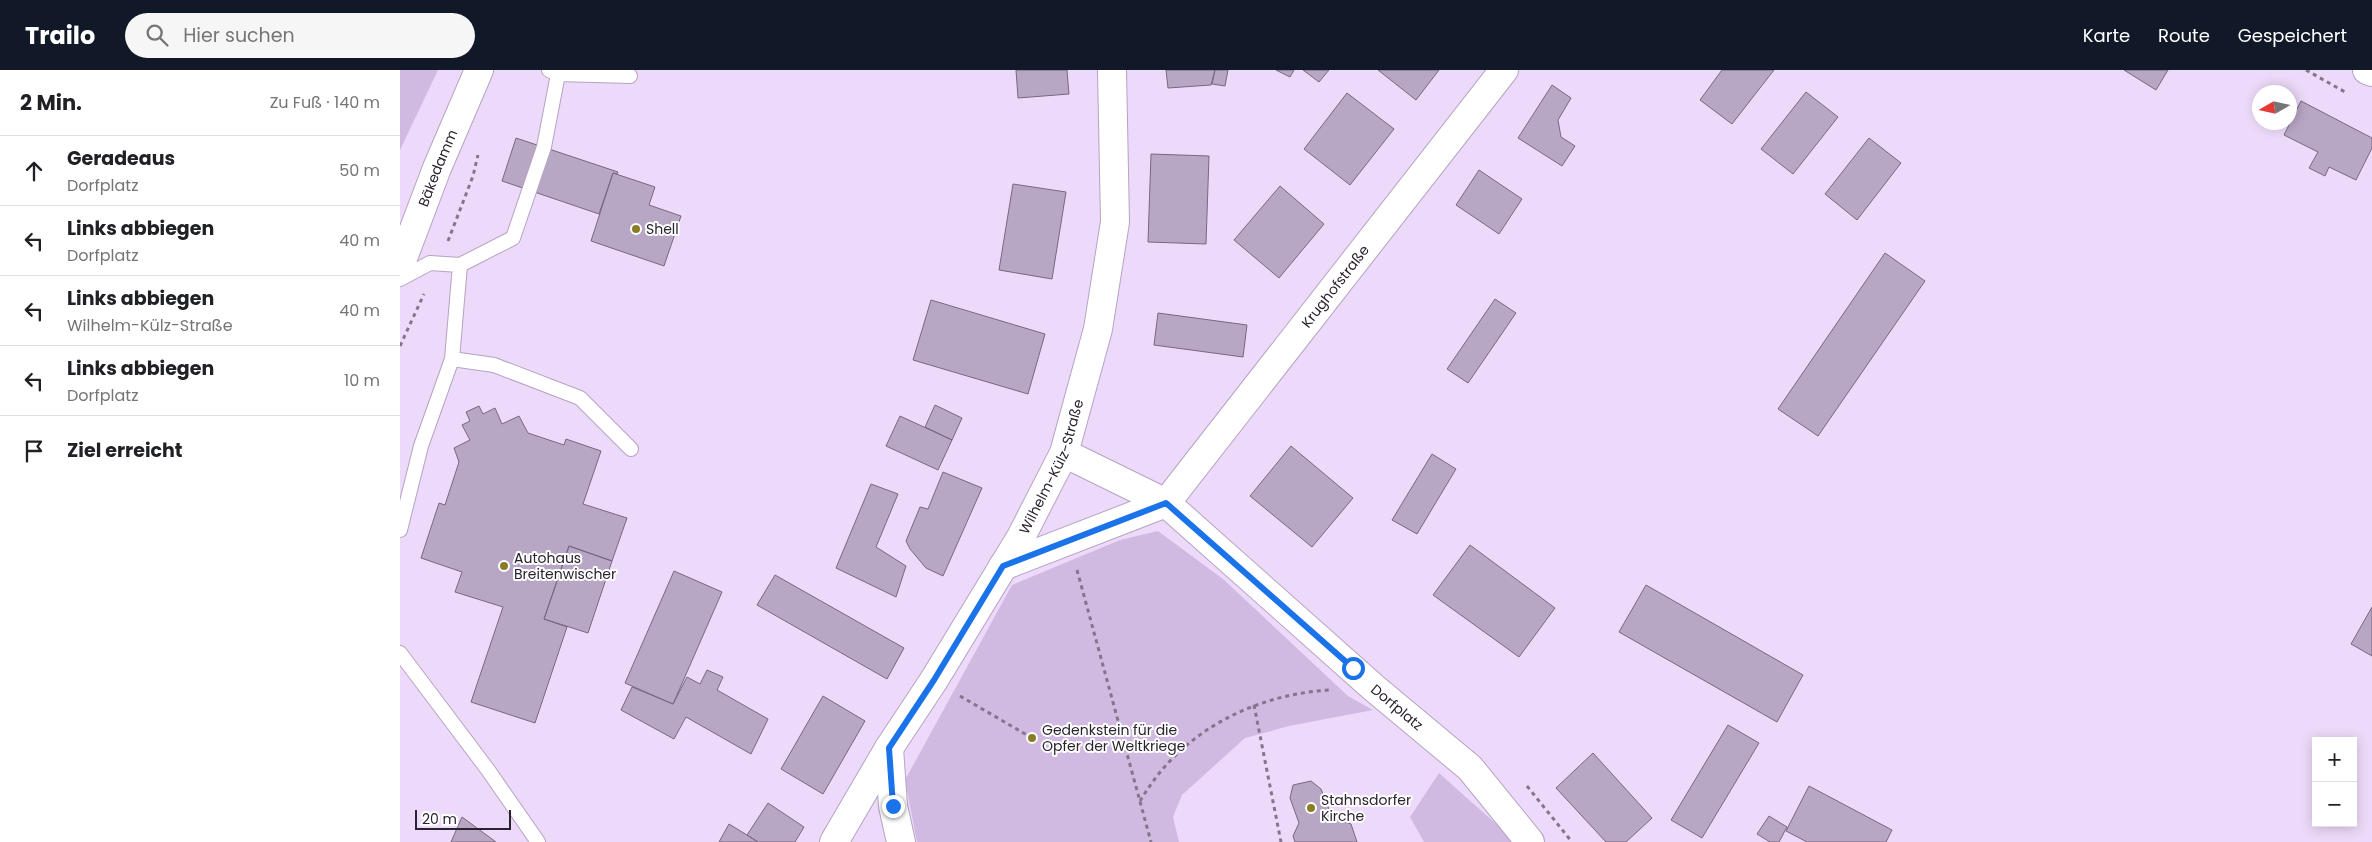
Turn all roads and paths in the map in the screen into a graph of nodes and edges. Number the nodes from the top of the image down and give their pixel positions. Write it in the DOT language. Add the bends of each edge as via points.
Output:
graph roads {
  1 [pos="479,70"];
  2 [pos="1112,70"];
  3 [pos="1504,70"];
  4 [pos="2306,70"];
  5 [pos="2368,70"];
  6 [pos="553,72"];
  7 [pos="2372,72"];
  8 [pos="630,76"];
  9 [pos="2350,94"];
  10 [pos="479,151"];
  11 [pos="438,264"];
  12 [pos="460,265"];
  13 [pos="400,266"];
  14 [pos="400,279"];
  15 [pos="400,346"];
  16 [pos="452,359"];
  17 [pos="631,449"];
  18 [pos="1064,453"];
  19 [pos="1166,503"];
  20 [pos="400,530"];
  21 [pos="1069,540"];
  22 [pos="1003,566"];
  23 [pos="400,653"];
  24 [pos="934,680"];
  25 [pos="1374,688"];
  26 [pos="1254,705"];
  27 [pos="1032,738"];
  28 [pos="889,748"];
  29 [pos="1139,801"];
  30 [pos="538,842"];
  31 [pos="834,842"];
  32 [pos="901,842"];
  33 [pos="1151,842"];
  34 [pos="1281,842"];
  35 [pos="1530,842"];
  1 -- 13 [label="street, Bäkedamm"];
  2 -- 18 [label="street, Wilhelm-Külz-Straße" via="1114,222 1098,329"];
  3 -- 19 [label="street, Krughofstraße"];
  4 -- 9 [label="path"];
  5 -- 7 [label="street"];
  6 -- 8 [label="lane"];
  6 -- 12 [label="lane" via="544,147 513,238"];
  10 -- 11 [label="path" via="473,176"];
  11 -- 12 [label="lane"];
  11 -- 14 [label="lane" via="430,263"];
  11 -- 15 [label="path"];
  12 -- 16 [label="lane"];
  16 -- 17 [label="lane" via="494,365 580,398"];
  16 -- 20 [label="lane" via="421,446"];
  18 -- 19 [label="street, Dorfplatz"];
  18 -- 22 [label="street, Wilhelm-Külz-Straße"];
  19 -- 21 [label="street"];
  19 -- 25 [label="street, Dorfplatz"];
  21 -- 22 [label="street"];
  21 -- 29 [label="path"];
  22 -- 24 [label="street, Wilhelm-Külz-Straße"];
  23 -- 30 [label="lane"];
  24 -- 27 [label="path"];
  24 -- 28 [label="street, Wilhelm-Külz-Straße"];
  25 -- 26 [label="path" via="1289,695"];
  25 -- 35 [label="street, Dorfplatz" via="1470,768"];
  26 -- 29 [label="path" via="1215,724 1175,756"];
  26 -- 34 [label="path"];
  28 -- 31 [label="street, Wilhelm-Külz-Straße"];
  28 -- 32 [label="street" via="893,806"];
  29 -- 33 [label="path"];
}
